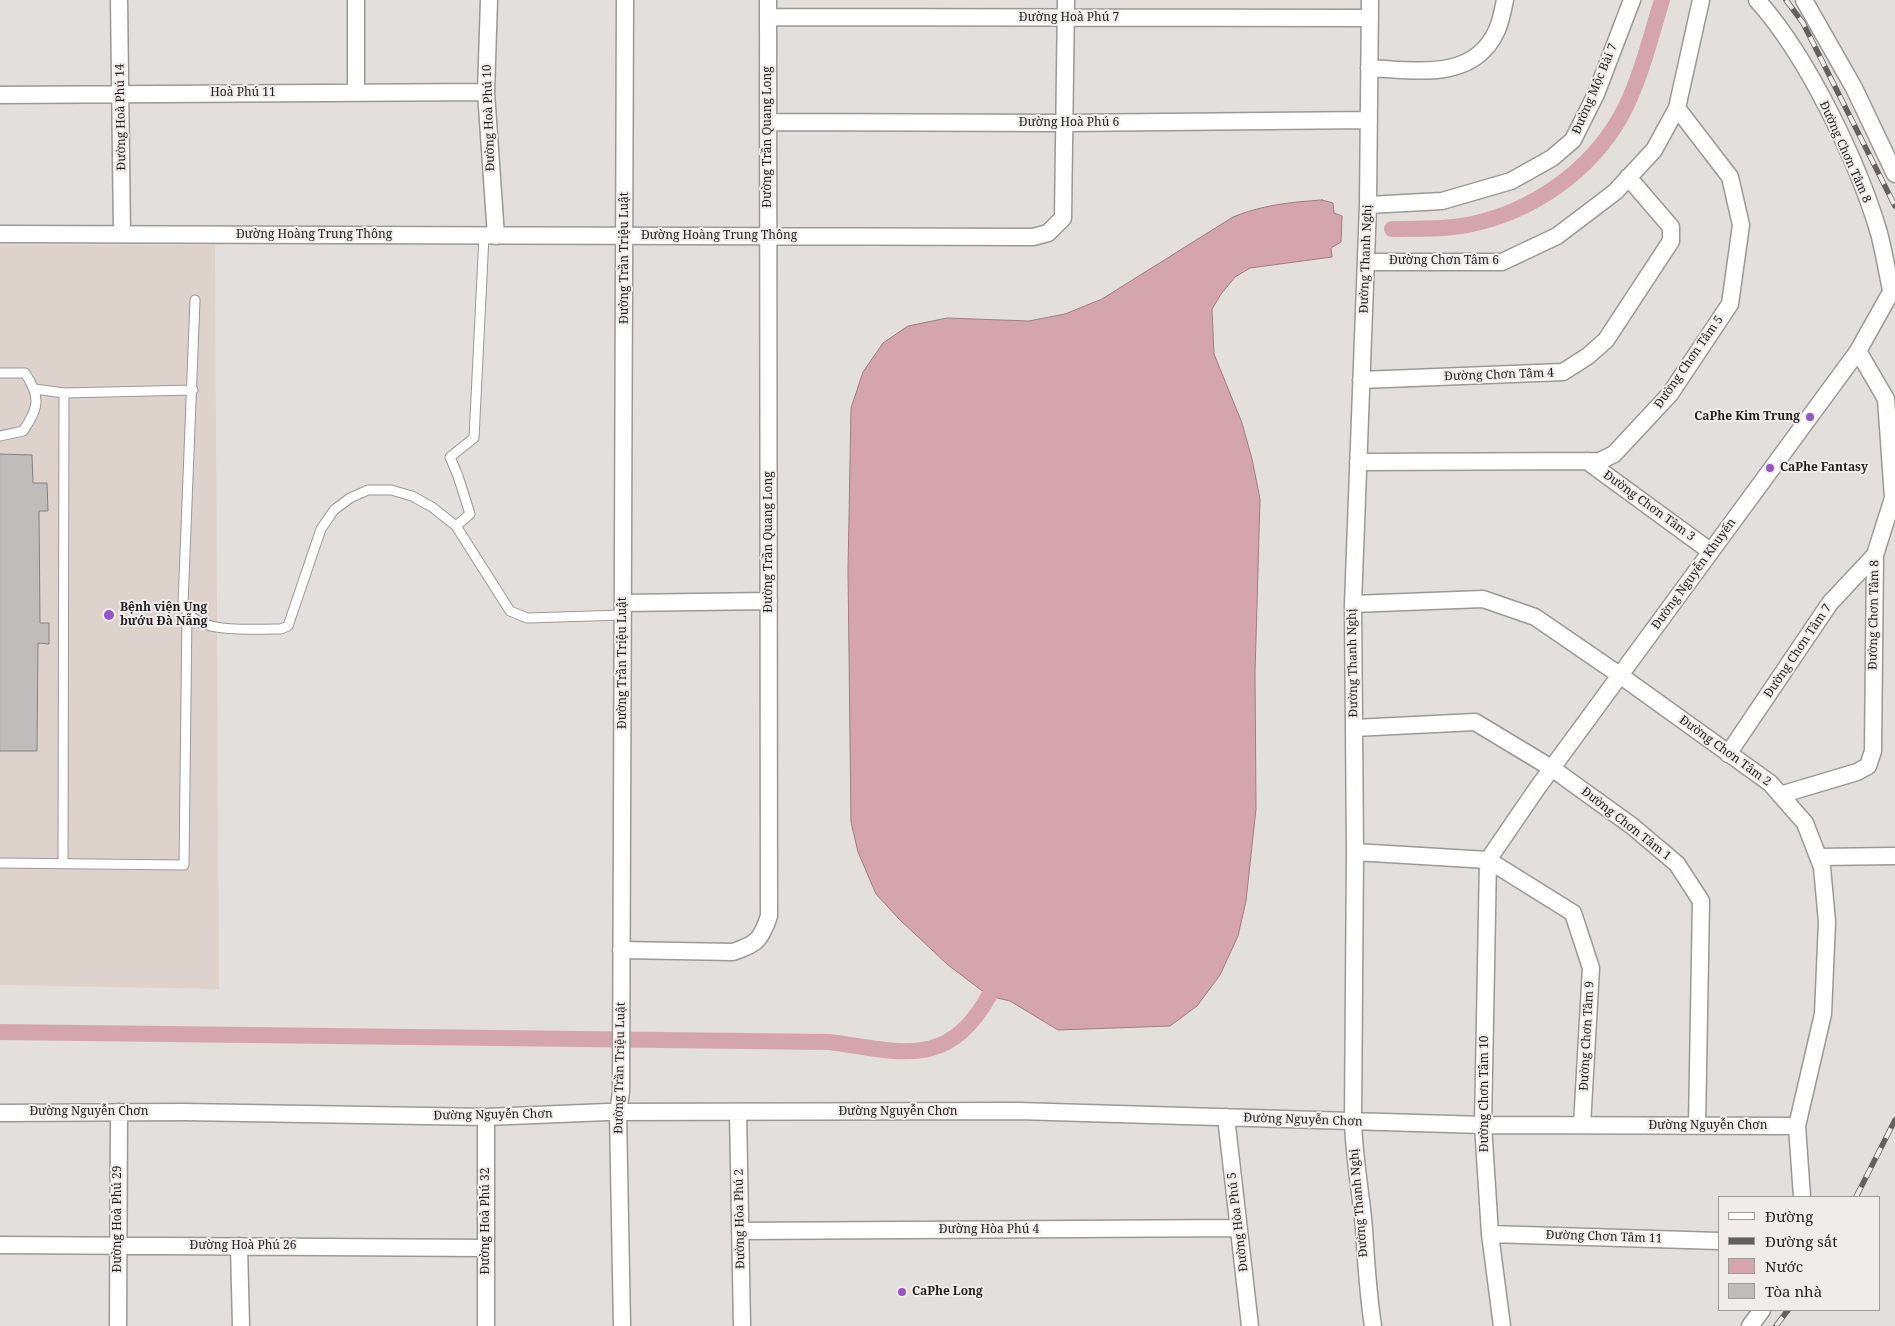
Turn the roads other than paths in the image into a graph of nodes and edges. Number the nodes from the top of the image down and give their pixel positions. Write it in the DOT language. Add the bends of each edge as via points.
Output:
graph roads {
  1 [pos="119,0"];
  2 [pos="356,0"];
  3 [pos="489,0"];
  4 [pos="625,0"];
  5 [pos="768,0"];
  6 [pos="1066,0"];
  7 [pos="1370,0"];
  8 [pos="1505,0"];
  9 [pos="1632,0"];
  10 [pos="1701,0"];
  11 [pos="1758,0"];
  12 [pos="1804,0"];
  13 [pos="768,17"];
  14 [pos="1066,18"];
  15 [pos="1370,18"];
  16 [pos="1370,68"];
  17 [pos="486,92"];
  18 [pos="356,93"];
  19 [pos="121,94"];
  20 [pos="0,95"];
  21 [pos="1677,108"];
  22 [pos="1369,120"];
  23 [pos="768,122"];
  24 [pos="1064,123"];
  25 [pos="1895,174"];
  26 [pos="1628,177"];
  27 [pos="1368,205"];
  28 [pos="0,234"];
  29 [pos="122,234"];
  30 [pos="490,236"];
  31 [pos="625,236"];
  32 [pos="768,236"];
  33 [pos="1366,262"];
  34 [pos="1893,287"];
  35 [pos="195,300"];
  36 [pos="1858,351"];
  37 [pos="0,373"];
  38 [pos="1361,380"];
  39 [pos="35,389"];
  40 [pos="193,390"];
  41 [pos="64,393"];
  42 [pos="0,436"];
  43 [pos="1588,461"];
  44 [pos="1358,462"];
  45 [pos="456,526"];
  46 [pos="1710,551"];
  47 [pos="1874,555"];
  48 [pos="769,601"];
  49 [pos="1353,604"];
  50 [pos="623,609"];
  51 [pos="186,613"];
  52 [pos="1621,676"];
  53 [pos="1354,728"];
  54 [pos="1728,754"];
  55 [pos="1553,769"];
  56 [pos="1780,795"];
  57 [pos="1355,852"];
  58 [pos="1895,856"];
  59 [pos="1818,857"];
  60 [pos="1488,860"];
  61 [pos="63,862"];
  62 [pos="0,863"];
  63 [pos="621,950"];
  64 [pos="118,1112"];
  65 [pos="618,1112"];
  66 [pos="738,1112"];
  67 [pos="0,1113"];
  68 [pos="486,1117"];
  69 [pos="1226,1118"];
  70 [pos="1353,1121"];
  71 [pos="1483,1125"];
  72 [pos="1582,1125"];
  73 [pos="1697,1126"];
  74 [pos="1797,1126"];
  75 [pos="1802,1196"];
  76 [pos="1239,1228"];
  77 [pos="740,1231"];
  78 [pos="1490,1234"];
  79 [pos="1718,1241"];
  80 [pos="0,1245"];
  81 [pos="118,1246"];
  82 [pos="239,1246"];
  83 [pos="486,1248"];
  84 [pos="1761,1311"];
  85 [pos="118,1326"];
  86 [pos="241,1326"];
  87 [pos="486,1326"];
  88 [pos="622,1326"];
  89 [pos="742,1326"];
  90 [pos="1250,1326"];
  91 [pos="1373,1326"];
  92 [pos="1502,1326"];
  93 [pos="1750,1326"];
  1 -- 19 [label="street, Đường Hoà Phú 14"];
  2 -- 18 [label="street"];
  3 -- 17 [label="street, Đường Hoà Phú 10"];
  4 -- 31 [label="street, Đường Trần Triệu Luật"];
  5 -- 13 [label="street, Đường Trần Quang Long"];
  6 -- 14 [label="street, Đường Hoàng Trung Thông"];
  7 -- 15 [label="street, Đường Thanh Nghị"];
  8 -- 16 [label="street" via="1498,29 1490,43 1461,65 1431,71"];
  9 -- 27 [label="street, Đường Mộc Bài 7" via="1596,94 1573,140 1552,158 1511,181 1442,201"];
  10 -- 21 [label="street, Đường Chơn Tâm 6"];
  11 -- 34 [label="street, Đường Chơn Tâm 8" via="1775,20 1828,109 1867,199"];
  12 -- 25 [label="street" via="1854,88"];
  13 -- 14 [label="street, Đường Hoà Phú 7"];
  13 -- 23 [label="street, Đường Trần Quang Long"];
  14 -- 15 [label="street, Đường Hoà Phú 7"];
  14 -- 24 [label="street, Đường Hoàng Trung Thông"];
  15 -- 16 [label="street, Đường Thanh Nghị"];
  16 -- 22 [label="street, Đường Thanh Nghị"];
  17 -- 18 [label="street, Hoà Phú 11"];
  17 -- 30 [label="street, Đường Hoà Phú 10"];
  18 -- 19 [label="street, Hoà Phú 11"];
  19 -- 20 [label="street, Hoà Phú 11"];
  19 -- 29 [label="street, Đường Hoà Phú 14"];
  21 -- 26 [label="street, Đường Chơn Tâm 6" via="1654,150"];
  21 -- 43 [label="street, Đường Chơn Tâm 5" via="1730,177 1741,225 1730,304 1670,394 1639,430 1614,454 1600,461"];
  22 -- 24 [label="street, Đường Hoà Phú 6"];
  22 -- 27 [label="street, Đường Thanh Nghị"];
  23 -- 24 [label="street, Đường Hoà Phú 6"];
  23 -- 32 [label="street, Đường Trần Quang Long"];
  24 -- 32 [label="street, Đường Hoàng Trung Thông" via="1063,218 1048,233 1033,238"];
  26 -- 33 [label="street, Đường Chơn Tâm 6" via="1615,192 1557,236 1502,262"];
  26 -- 38 [label="street, Đường Chơn Tâm 4" via="1671,226 1671,241 1606,340 1588,356 1563,372"];
  27 -- 33 [label="street, Đường Thanh Nghị"];
  28 -- 29 [label="street, Đường Hoàng Trung Thông"];
  29 -- 30 [label="street, Đường Hoàng Trung Thông"];
  30 -- 31 [label="street, Đường Hoàng Trung Thông"];
  30 -- 45 [label="lane" via="474,438 450,457 470,514"];
  31 -- 32 [label="street, Đường Hoàng Trung Thông"];
  31 -- 50 [label="street, Đường Trần Triệu Luật"];
  32 -- 48 [label="street, Đường Trần Quang Long"];
  33 -- 38 [label="street, Đường Thanh Nghị"];
  34 -- 36 [label="street, Đường Nguyễn Khuyến"];
  35 -- 40 [label="lane"];
  36 -- 46 [label="street, Đường Nguyễn Khuyến"];
  36 -- 47 [label="street, Đường Chơn Tâm 8" via="1886,399 1894,498"];
  37 -- 39 [label="lane" via="25,373"];
  38 -- 44 [label="street, Đường Thanh Nghị"];
  39 -- 41 [label="lane"];
  39 -- 42 [label="lane" via="36,412 23,431"];
  40 -- 41 [label="lane"];
  40 -- 51 [label="lane" via="183,604"];
  41 -- 61 [label="lane"];
  43 -- 44 [label="street, Đường Chơn Tâm 5"];
  43 -- 46 [label="street, Đường Chơn Tâm 3"];
  44 -- 49 [label="street, Đường Thanh Nghị"];
  45 -- 50 [label="lane" via="504,602 518,616 527,618"];
  45 -- 51 [label="lane" via="412,496 391,490 368,490 334,510 321,529 288,626 281,629 212,627 201,624"];
  46 -- 52 [label="street, Đường Nguyễn Khuyến"];
  47 -- 54 [label="street, Đường Chơn Tâm 7" via="1830,603"];
  47 -- 56 [label="street, Đường Chơn Tâm 8" via="1873,751 1868,766"];
  48 -- 50 [label="street"];
  48 -- 63 [label="street, Đường Trần Quang Long" via="769,916 761,938 733,952"];
  49 -- 52 [label="street, Đường Chơn Tâm 2" via="1483,599 1535,617"];
  49 -- 53 [label="street, Đường Thanh Nghị"];
  50 -- 63 [label="street, Đường Trần Triệu Luật"];
  51 -- 61 [label="lane" via="184,865"];
  52 -- 54 [label="street, Đường Chơn Tâm 2"];
  52 -- 55 [label="street, Đường Nguyễn Khuyến"];
  53 -- 55 [label="street, Đường Chơn Tâm 1" via="1475,722"];
  53 -- 57 [label="street, Đường Thanh Nghị"];
  54 -- 56 [label="street, Đường Chơn Tâm 2" via="1770,783"];
  55 -- 60 [label="street, Đường Nguyễn Khuyến"];
  55 -- 73 [label="street, Đường Chơn Tâm 1" via="1632,826 1677,864 1701,901"];
  56 -- 59 [label="street, Đường Chơn Tâm 2" via="1805,823"];
  57 -- 60 [label="street, Đường Chơn Tâm 9"];
  57 -- 70 [label="street, Đường Thanh Nghị"];
  58 -- 59 [label="street"];
  59 -- 74 [label="street, Đường Chơn Tâm 2" via="1822,867 1827,922 1824,1014"];
  60 -- 71 [label="street, Đường Chơn Tâm 10"];
  60 -- 72 [label="street, Đường Chơn Tâm 9" via="1573,913 1591,968"];
  61 -- 62 [label="lane"];
  63 -- 65 [label="street, Đường Trần Triệu Luật" via="621,1092"];
  64 -- 67 [label="street, Đường Nguyễn Chơn"];
  64 -- 68 [label="street, Đường Nguyễn Chơn"];
  64 -- 81 [label="street, Đường Hoà Phú 29"];
  65 -- 66 [label="street, Đường Nguyễn Chơn"];
  65 -- 68 [label="street, Đường Nguyễn Chơn"];
  65 -- 88 [label="street, Đường Trần Triệu Luật"];
  66 -- 69 [label="street, Đường Nguyễn Chơn" via="1018,1111"];
  66 -- 77 [label="street, Đường Hòa Phú 2"];
  68 -- 83 [label="street, Đường Hoà Phú 32"];
  69 -- 70 [label="street, Đường Nguyễn Chơn"];
  69 -- 76 [label="street, Đường Hòa Phú 5"];
  70 -- 71 [label="street, Đường Nguyễn Chơn"];
  70 -- 91 [label="street, Đường Thanh Nghị"];
  71 -- 72 [label="street, Đường Nguyễn Chơn"];
  71 -- 78 [label="street, Đường Chơn Tâm 10"];
  72 -- 73 [label="street, Đường Nguyễn Chơn"];
  73 -- 74 [label="street, Đường Nguyễn Chơn"];
  74 -- 75 [label="street, Đường Chơn Tâm 2"];
  76 -- 77 [label="street, Đường Hòa Phú 4"];
  76 -- 90 [label="street, Đường Hòa Phú 5"];
  77 -- 89 [label="street, Đường Hòa Phú 2"];
  78 -- 79 [label="street, Đường Chơn Tâm 11"];
  78 -- 92 [label="street, Đường Chơn Tâm 10"];
  80 -- 81 [label="street, Đường Hoà Phú 26"];
  81 -- 82 [label="street, Đường Hoà Phú 26"];
  81 -- 85 [label="street, Đường Hoà Phú 29"];
  82 -- 83 [label="street, Đường Hoà Phú 26"];
  82 -- 86 [label="street"];
  83 -- 87 [label="street, Đường Hoà Phú 32"];
  84 -- 93 [label="street"];
}
